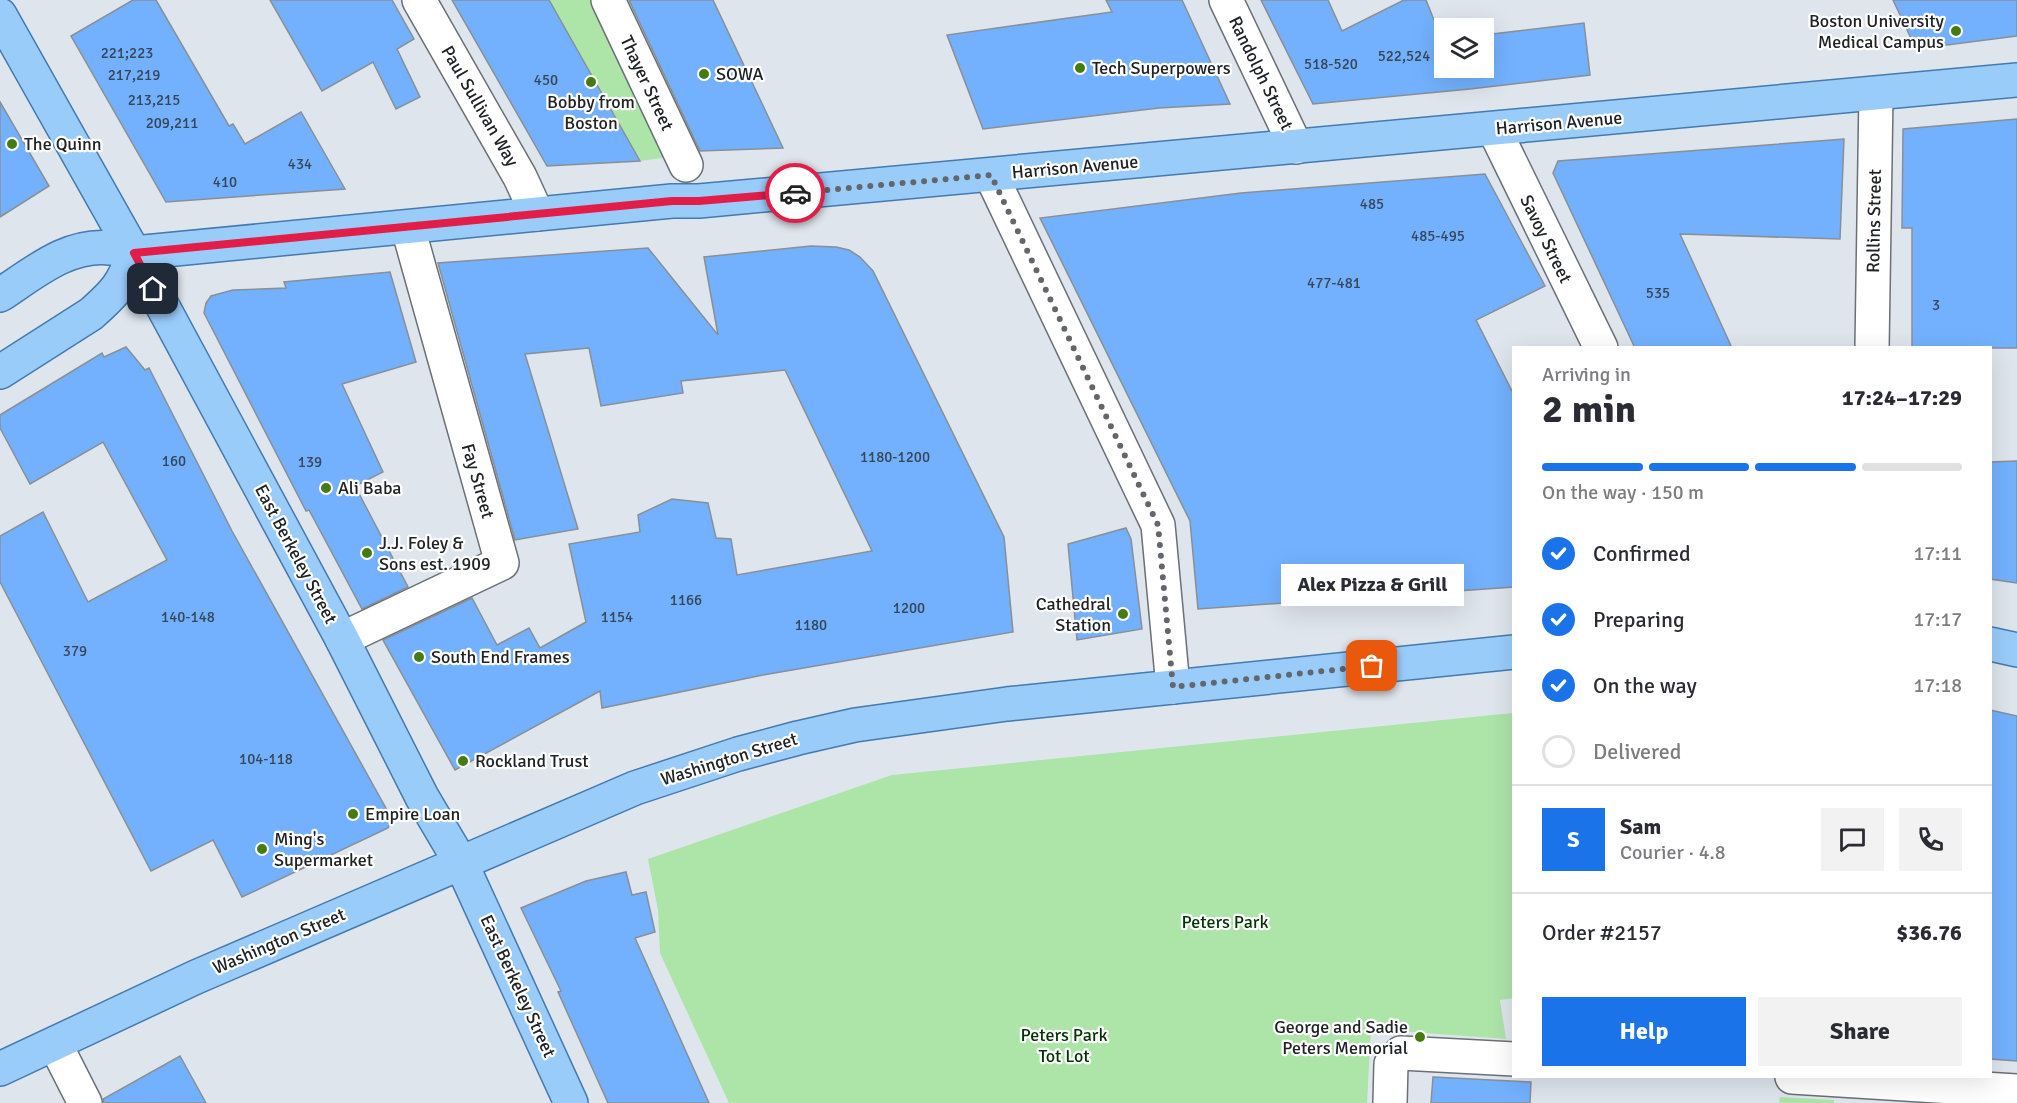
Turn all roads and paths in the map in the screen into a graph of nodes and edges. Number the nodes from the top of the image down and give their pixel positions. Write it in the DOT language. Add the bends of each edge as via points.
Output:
graph roads {
  1 [pos="419,0"];
  2 [pos="608,0"];
  3 [pos="1226,0"];
  4 [pos="0,15"];
  5 [pos="2017,80"];
  6 [pos="1876,94"];
  7 [pos="1494,129"];
  8 [pos="1296,147"];
  9 [pos="686,165"];
  10 [pos="991,175"];
  11 [pos="537,214"];
  12 [pos="408,228"];
  13 [pos="134,253"];
  14 [pos="0,295"];
  15 [pos="1599,346"];
  16 [pos="1872,346"];
  17 [pos="0,372"];
  18 [pos="342,639"];
  19 [pos="1992,644"];
  20 [pos="2017,650"];
  21 [pos="1512,652"];
  22 [pos="1173,687"];
  23 [pos="461,863"];
  24 [pos="55,1044"];
  25 [pos="1512,1059"];
  26 [pos="0,1069"];
  27 [pos="1808,1078"];
  28 [pos="2017,1091"];
  29 [pos="85,1103"];
  30 [pos="571,1103"];
  31 [pos="1390,1103"];
  1 -- 11 [label="street, Paul Sullivan Way"];
  2 -- 9 [label="street, Thayer Street"];
  3 -- 8 [label="street, Randolph Street"];
  4 -- 13 [label="main road, East Berkeley Street"];
  5 -- 6 [label="main road, Harrison Avenue"];
  6 -- 7 [label="main road, Harrison Avenue"];
  6 -- 16 [label="street, Rollins Street"];
  7 -- 8 [label="main road, Harrison Avenue"];
  7 -- 15 [label="street, Savoy Street"];
  8 -- 10 [label="main road, Harrison Avenue"];
  10 -- 11 [label="main road, Harrison Avenue"];
  10 -- 22 [label="street" via="1158,525"];
  11 -- 12 [label="main road, Harrison Avenue"];
  12 -- 13 [label="main road, Harrison Avenue"];
  12 -- 18 [label="street, Fay Street" via="502,563"];
  13 -- 14 [label="main road, Harrison Avenue" via="89,248 62,255"];
  13 -- 17 [label="main road" via="116,292 92,314"];
  13 -- 18 [label="main road, East Berkeley Street"];
  18 -- 23 [label="main road, East Berkeley Street" via="422,797"];
  19 -- 20 [label="main road"];
  21 -- 22 [label="main road, Washington Street"];
  22 -- 23 [label="main road, Washington Street" via="855,725 798,738 650,782"];
  23 -- 24 [label="main road, Washington Street" via="196,976"];
  23 -- 30 [label="main road, East Berkeley Street"];
  24 -- 26 [label="main road, Washington Street"];
  24 -- 29 [label="street"];
  25 -- 31 [label="street" via="1401,1053 1391,1065"];
  27 -- 28 [label="street"];
}
